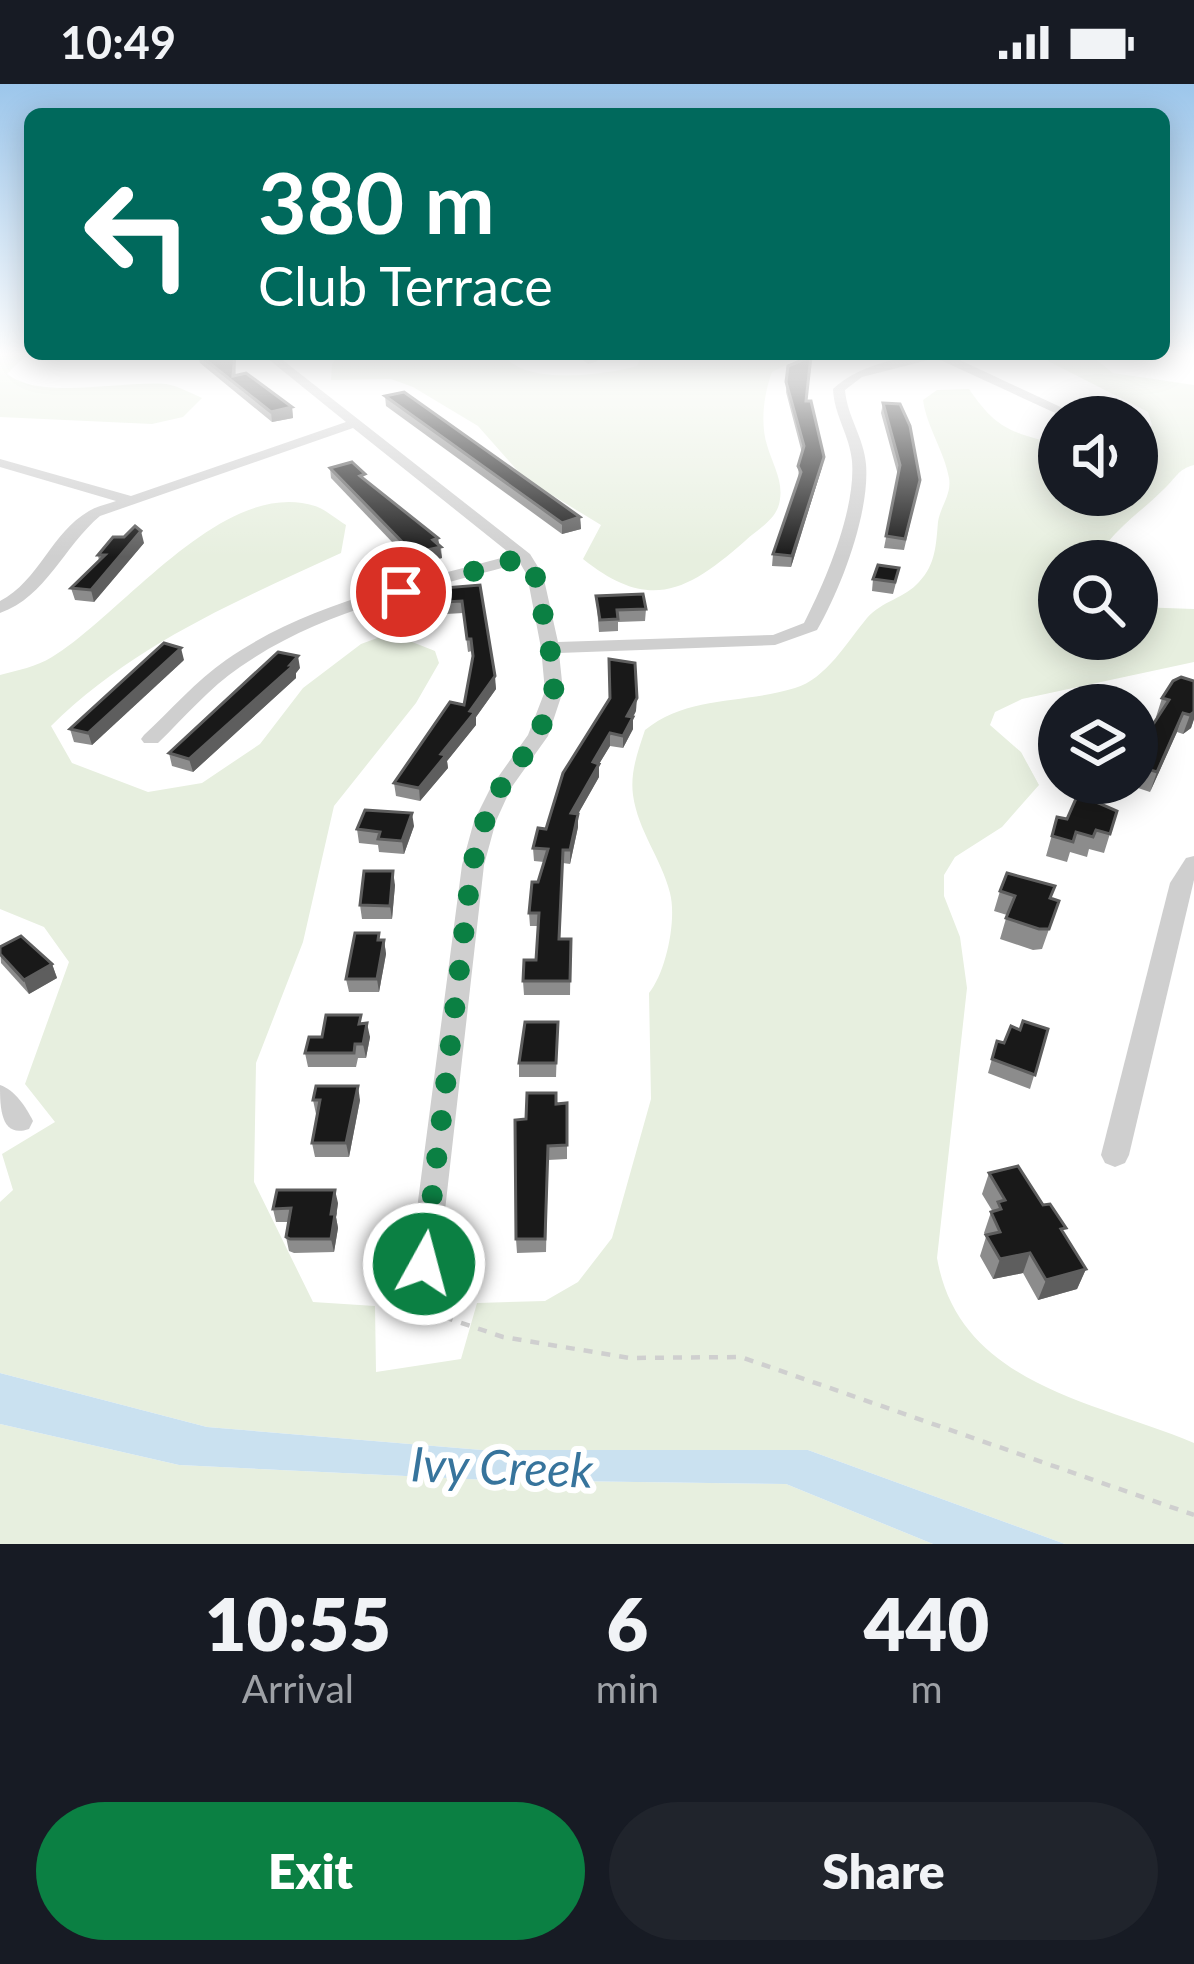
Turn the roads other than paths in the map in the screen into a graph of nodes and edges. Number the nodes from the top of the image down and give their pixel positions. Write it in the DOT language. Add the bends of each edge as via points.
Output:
graph roads {
  1 [pos="350,421"];
  2 [pos="845,421"];
  3 [pos="353,424"];
  4 [pos="0,463"];
  5 [pos="130,500"];
  6 [pos="524,557"];
  7 [pos="0,608"];
  8 [pos="550,648"];
  9 [pos="151,739"];
  10 [pos="1194,863"];
  11 [pos="0,1096"];
  12 [pos="19,1121"];
  13 [pos="1115,1155"];
  14 [pos="419,1309"];
  1 -- 3 [label="street"];
  2 -- 8 [label="street" via="859,460 858,490 811,626 775,640"];
  3 -- 5 [label="street"];
  3 -- 6 [label="street"];
  4 -- 5 [label="street"];
  5 -- 7 [label="street" via="77,526 21,599"];
  6 -- 8 [label="street"];
  6 -- 9 [label="street" via="281,634 230,665"];
  8 -- 14 [label="street" via="550,713 501,787 472,865"];
  10 -- 13 [label="street" via="1181,883"];
  11 -- 12 [label="street"];
}
